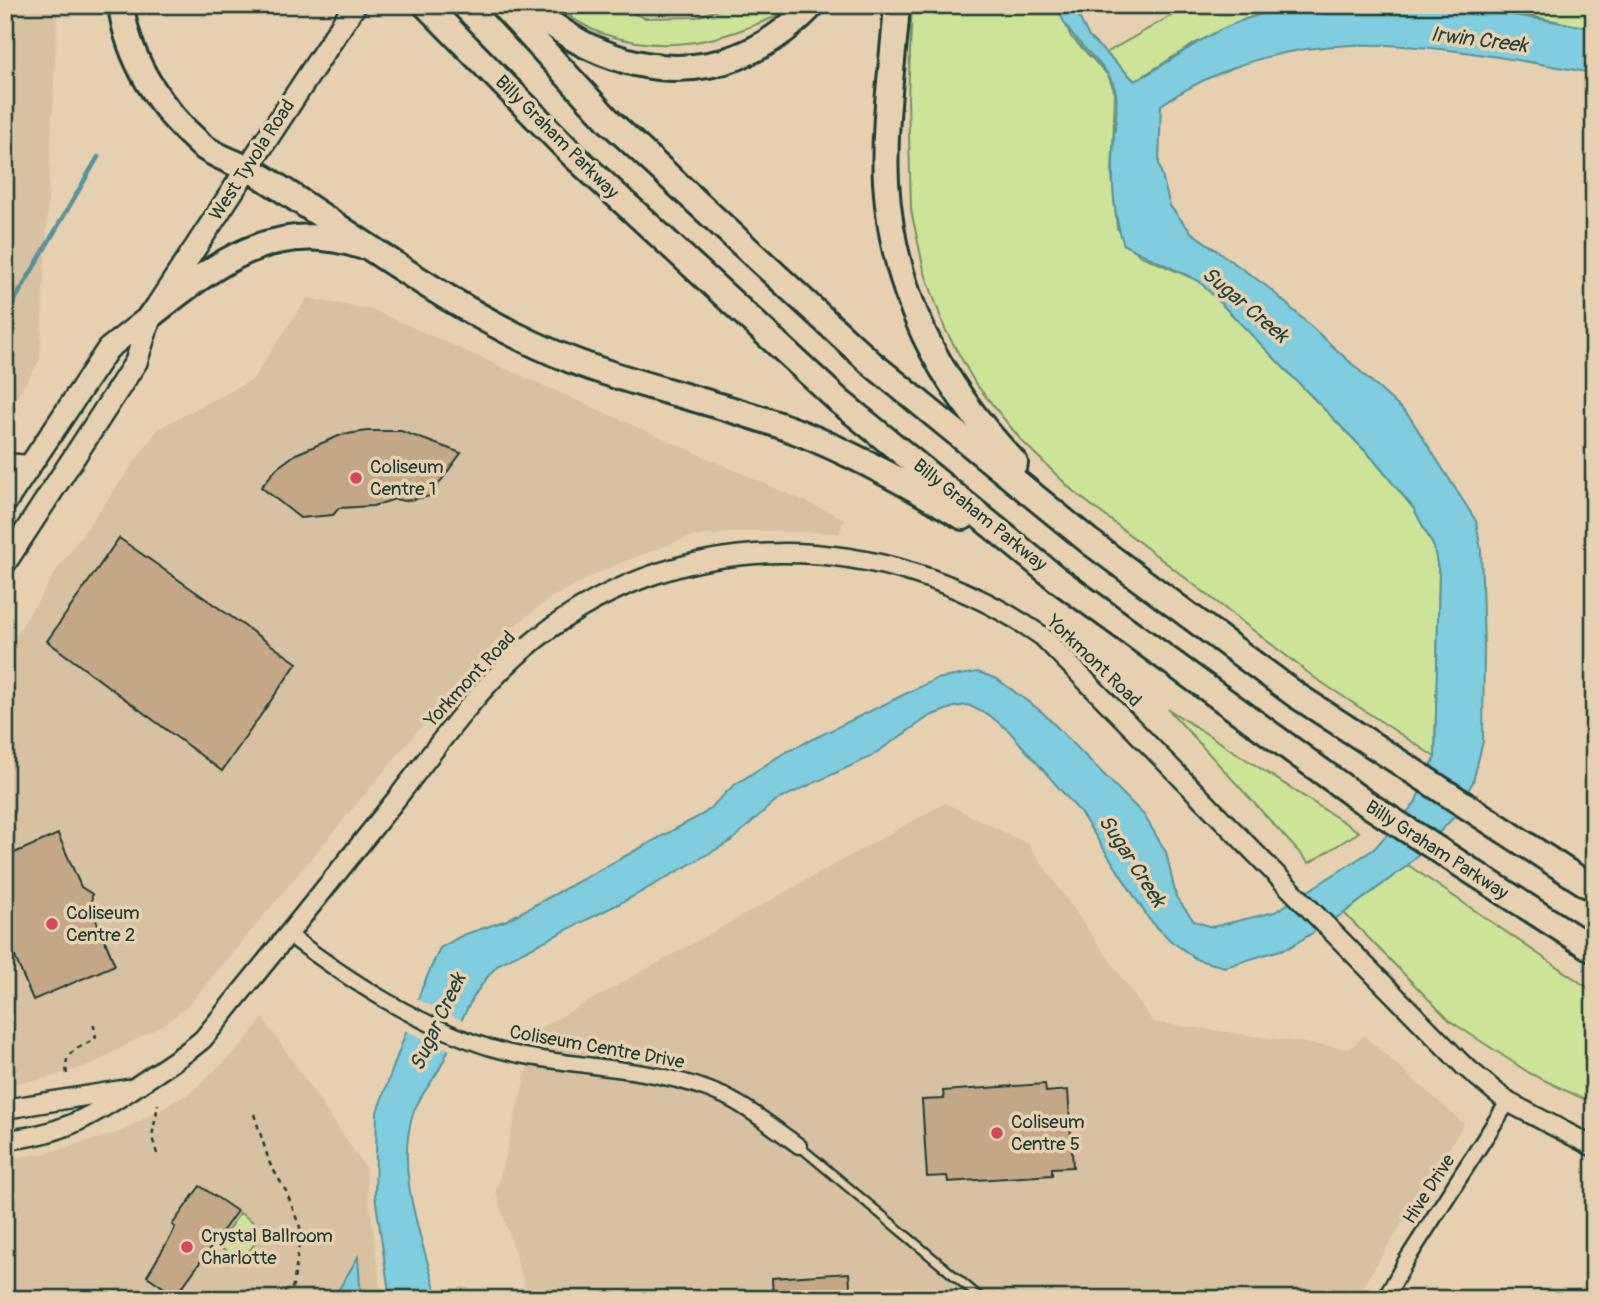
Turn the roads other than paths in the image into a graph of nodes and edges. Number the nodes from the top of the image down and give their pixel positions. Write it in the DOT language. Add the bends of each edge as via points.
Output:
graph roads {
  1 [pos="121,5"];
  2 [pos="426,5"];
  3 [pos="502,5"];
  4 [pos="524,5"];
  5 [pos="812,5"];
  6 [pos="897,5"];
  7 [pos="354,6"];
  8 [pos="247,166"];
  9 [pos="378,251"];
  10 [pos="151,315"];
  11 [pos="5,461"];
  12 [pos="30,463"];
  13 [pos="5,503"];
  14 [pos="1090,541"];
  15 [pos="5,564"];
  16 [pos="1057,579"];
  17 [pos="1594,888"];
  18 [pos="289,935"];
  19 [pos="1594,950"];
  20 [pos="132,1088"];
  21 [pos="1508,1102"];
  22 [pos="5,1109"];
  23 [pos="5,1140"];
  24 [pos="799,1146"];
  25 [pos="1594,1147"];
  26 [pos="982,1299"];
  27 [pos="1385,1299"];
  1 -- 8 [label="highway" via="133,52 164,105 203,147"];
  2 -- 16 [label="highway, Billy Graham Parkway" via="584,166 839,401"];
  3 -- 14 [label="highway" via="610,122 871,363"];
  4 -- 5 [label="highway" via="612,57 673,68 701,67 741,56 778,36"];
  6 -- 14 [label="highway" via="886,180 904,285 919,324 963,404"];
  7 -- 8 [label="main road, West Tyvola Road"];
  8 -- 9 [label="highway"];
  8 -- 10 [label="main road, West Tyvola Road"];
  9 -- 10 [label="highway" via="324,238 253,247 215,265"];
  9 -- 16 [label="highway" via="529,341 572,360 800,432 902,480"];
  10 -- 12 [label="main road, West Tyvola Road" via="108,349"];
  10 -- 15 [label="main road, West Tyvola Road" via="136,362"];
  11 -- 12 [label="street"];
  12 -- 13 [label="main road, West Tyvola Road"];
  14 -- 17 [label="highway" via="1296,695"];
  16 -- 19 [label="highway, Billy Graham Parkway" via="1361,800"];
  18 -- 20 [label="street, Yorkmont Road" via="203,1039"];
  18 -- 21 [label="street, Yorkmont Road" via="460,718 521,652 577,612 681,567 750,554 849,556 942,581 1004,610 1042,636 1462,1065"];
  18 -- 24 [label="street, Coliseum Centre Drive" via="378,996 438,1027 527,1057 691,1084 737,1103"];
  20 -- 22 [label="street, Yorkmont Road"];
  20 -- 23 [label="street, Yorkmont Road" via="85,1120"];
  21 -- 25 [label="street, Yorkmont Road"];
  21 -- 27 [label="street, Hive Drive"];
  24 -- 26 [label="lane, Coliseum Centre Drive"];
}
